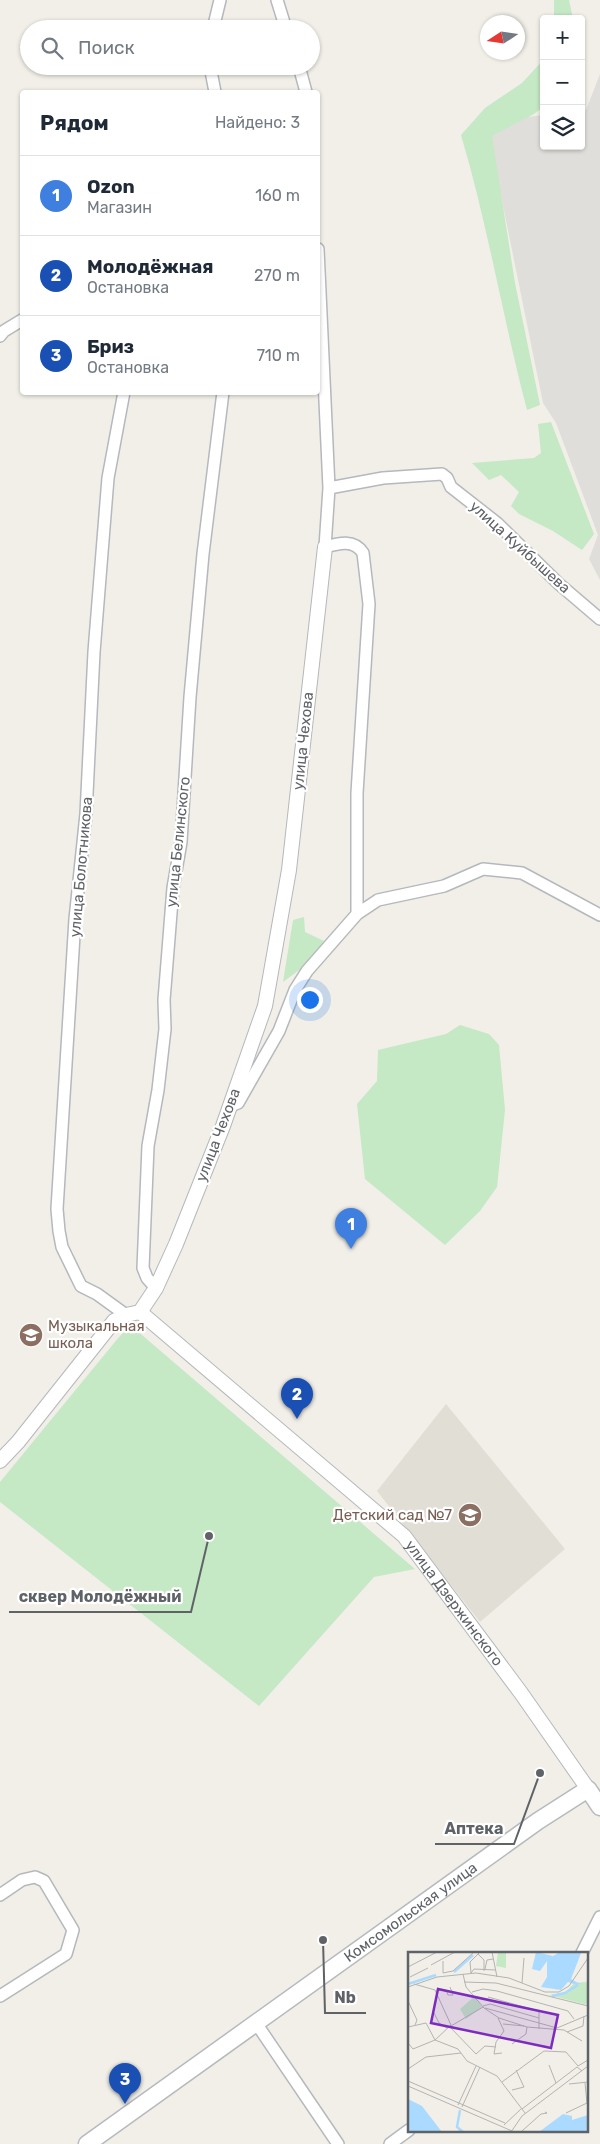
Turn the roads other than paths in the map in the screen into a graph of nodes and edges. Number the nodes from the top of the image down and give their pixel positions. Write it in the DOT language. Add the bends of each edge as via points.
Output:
graph roads {
  1 [pos="220,0"];
  2 [pos="275,2"];
  3 [pos="215,20"];
  4 [pos="282,20"];
  5 [pos="211,75"];
  6 [pos="301,75"];
  7 [pos="214,90"];
  8 [pos="305,90"];
  9 [pos="320,317"];
  10 [pos="20,321"];
  11 [pos="0,336"];
  12 [pos="123,395"];
  13 [pos="223,395"];
  14 [pos="329,488"];
  15 [pos="325,547"];
  16 [pos="600,619"];
  17 [pos="357,914"];
  18 [pos="600,915"];
  19 [pos="230,1106"];
  20 [pos="156,1288"];
  21 [pos="133,1314"];
  22 [pos="0,1461"];
  23 [pos="596,1799"];
  24 [pos="0,1895"];
  25 [pos="600,1917"];
  26 [pos="582,1952"];
  27 [pos="3,1992"];
  28 [pos="256,2024"];
  29 [pos="408,2131"];
  30 [pos="87,2144"];
  31 [pos="338,2144"];
  32 [pos="390,2144"];
  1 -- 3 [label="street"];
  2 -- 4 [label="street"];
  5 -- 7 [label="street"];
  6 -- 8 [label="street"];
  9 -- 14 [label="street"];
  10 -- 11 [label="street"];
  12 -- 21 [label="street, улица Болотникова" via="108,478 57,1209 62,1247 82,1286"];
  13 -- 20 [label="street, улица Белинского" via="190,697 181,842 173,888 164,1000 165,1029 148,1146 143,1268"];
  14 -- 15 [label="street"];
  14 -- 16 [label="street, улица Куйбышева" via="382,478 442,474 451,487 498,523 559,584"];
  15 -- 17 [label="street" via="351,543 358,546 363,553 369,604 358,793"];
  15 -- 19 [label="street, улица Чехова" via="281,920 265,1006"];
  17 -- 18 [label="street" via="378,900 444,886 483,870 522,873"];
  17 -- 19 [label="street" via="307,971 263,1061 238,1103"];
  19 -- 20 [label="street, улица Чехова"];
  20 -- 21 [label="street, улица Чехова"];
  21 -- 22 [label="street, улица Чехова" via="114,1320"];
  21 -- 23 [label="street, улица Дзержинского" via="404,1536"];
  23 -- 28 [label="main road, Комсомольская улица" via="538,1821"];
  24 -- 27 [label="street" via="22,1880 35,1877 44,1881 73,1930 66,1954"];
  25 -- 26 [label="street"];
  28 -- 30 [label="main road, Комсомольская улица"];
  28 -- 31 [label="street"];
  29 -- 32 [label="street"];
}
